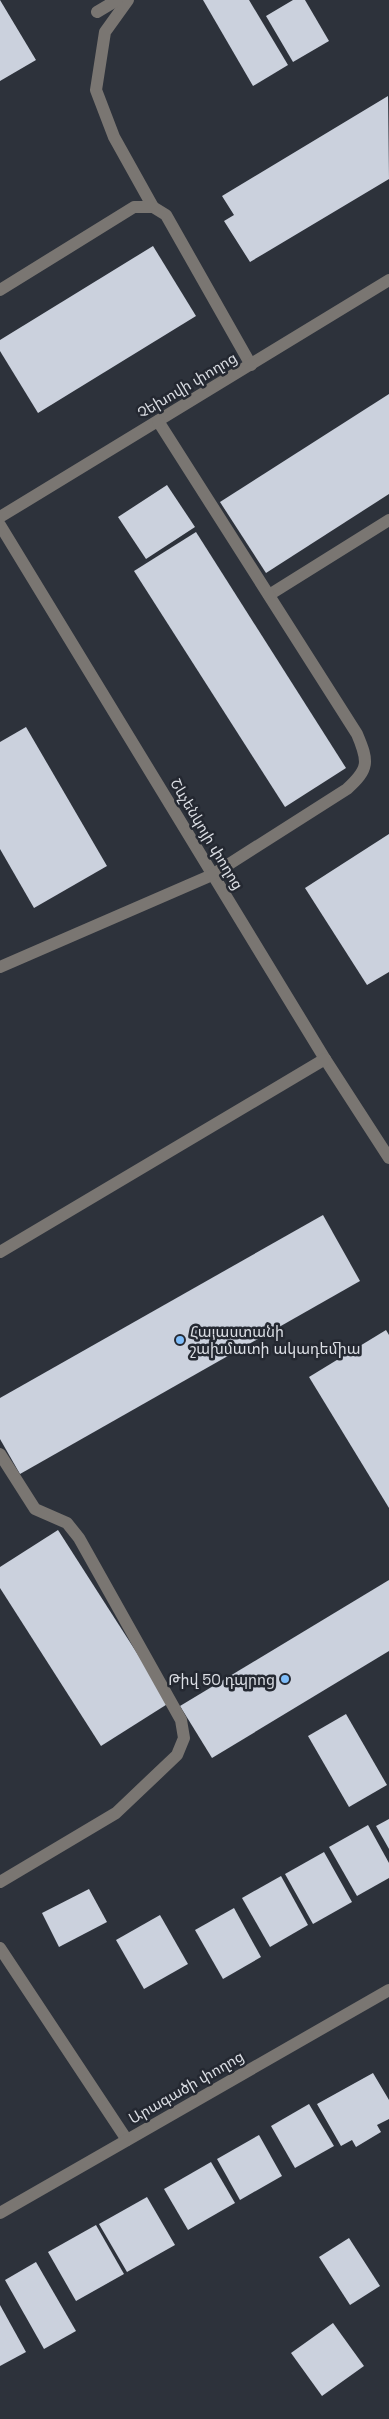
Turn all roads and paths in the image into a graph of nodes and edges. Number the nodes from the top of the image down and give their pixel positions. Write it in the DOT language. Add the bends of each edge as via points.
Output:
graph roads {
  1 [pos="118,0"];
  2 [pos="128,0"];
  3 [pos="97,12"];
  4 [pos="153,207"];
  5 [pos="389,280"];
  6 [pos="0,290"];
  7 [pos="251,365"];
  8 [pos="158,421"];
  9 [pos="0,517"];
  10 [pos="389,520"];
  11 [pos="0,525"];
  12 [pos="270,596"];
  13 [pos="212,875"];
  14 [pos="0,967"];
  15 [pos="325,1059"];
  16 [pos="389,1158"];
  17 [pos="0,1252"];
  18 [pos="0,1454"];
  19 [pos="0,1882"];
  20 [pos="0,1948"];
  21 [pos="389,1990"];
  22 [pos="127,2140"];
  23 [pos="0,2213"];
  1 -- 3 [label="street"];
  2 -- 4 [label="street" via="105,32 96,90 114,137"];
  4 -- 6 [label="street" via="134,207"];
  4 -- 7 [label="street" via="166,215"];
  5 -- 7 [label="street, Չեխովի փողոց"];
  7 -- 8 [label="street, Չեխովի փողոց"];
  8 -- 9 [label="street, Չեխովի փողոց"];
  8 -- 12 [label="street"];
  10 -- 12 [label="street"];
  11 -- 13 [label="street, Շևչենկոյի փողոց"];
  12 -- 13 [label="street" via="358,734 366,756 362,776 347,789"];
  13 -- 14 [label="street"];
  13 -- 15 [label="street, Շևչենկոյի փողոց"];
  15 -- 16 [label="street, Շևչենկոյի փողոց"];
  15 -- 17 [label="street"];
  18 -- 19 [label="street" via="35,1509 67,1523 79,1538 181,1720 184,1738 177,1755 116,1814"];
  20 -- 22 [label="street"];
  21 -- 22 [label="street, Արագածի փողոց"];
  22 -- 23 [label="street, Արագածի փողոց"];
}
